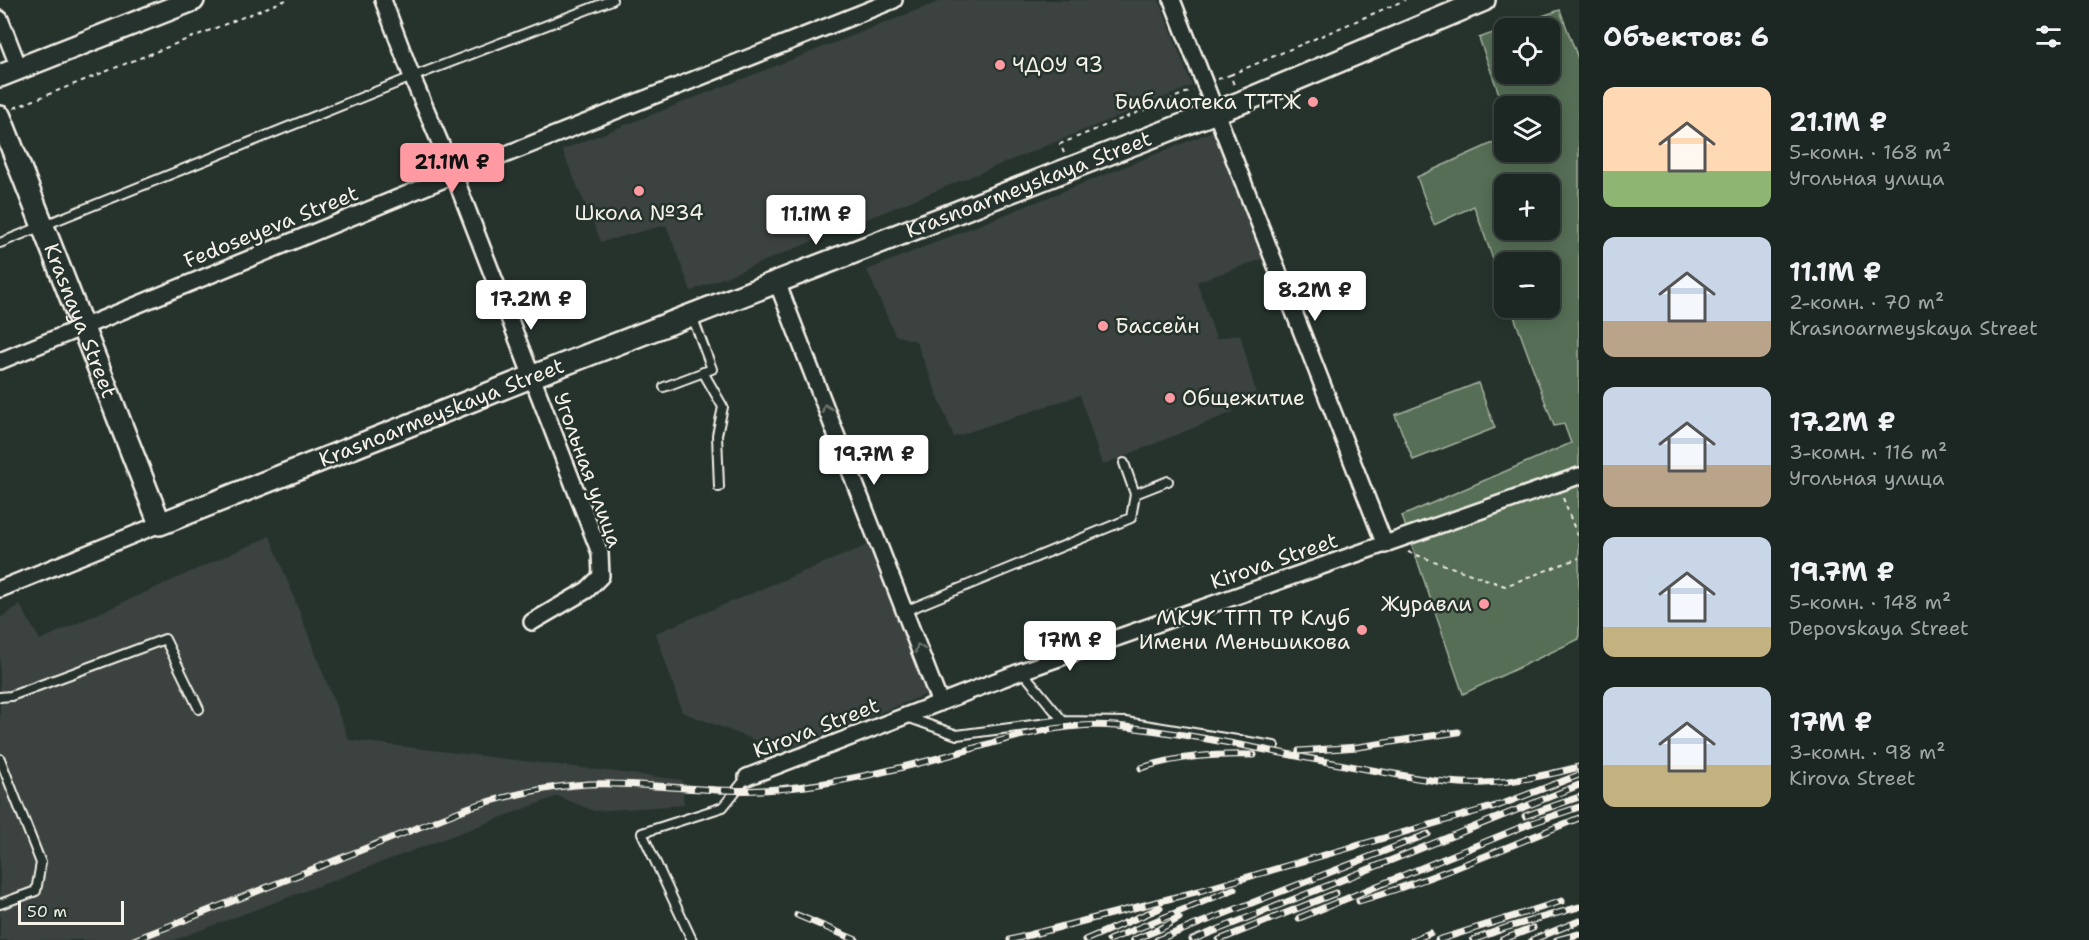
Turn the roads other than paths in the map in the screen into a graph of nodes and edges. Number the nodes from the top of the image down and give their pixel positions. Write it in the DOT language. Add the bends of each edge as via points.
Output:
graph roads {
  1 [pos="193,0"];
  2 [pos="383,0"];
  3 [pos="612,0"];
  4 [pos="894,0"];
  5 [pos="1172,0"];
  6 [pos="1484,0"];
  7 [pos="0,19"];
  8 [pos="10,72"];
  9 [pos="412,77"];
  10 [pos="1215,111"];
  11 [pos="5,113"];
  12 [pos="453,175"];
  13 [pos="43,226"];
  14 [pos="0,243"];
  15 [pos="777,282"];
  16 [pos="691,315"];
  17 [pos="82,326"];
  18 [pos="0,362"];
  19 [pos="703,372"];
  20 [pos="531,377"];
  21 [pos="664,387"];
  22 [pos="1124,463"];
  23 [pos="1579,476"];
  24 [pos="1168,481"];
  25 [pos="719,487"];
  26 [pos="1135,494"];
  27 [pos="160,524"];
  28 [pos="1385,545"];
  29 [pos="0,589"];
  30 [pos="905,611"];
  31 [pos="532,622"];
  32 [pos="1022,671"];
  33 [pos="0,697"];
  34 [pos="940,703"];
  35 [pos="199,709"];
  36 [pos="905,716"];
  37 [pos="1063,721"];
  38 [pos="1274,746"];
  39 [pos="0,759"];
  40 [pos="747,777"];
  41 [pos="0,904"];
  42 [pos="692,940"];
  1 -- 8 [label="street"];
  2 -- 9 [label="street, Угольная улица"];
  3 -- 9 [label="lane"];
  4 -- 12 [label="street, Fedoseyeva Street"];
  5 -- 10 [label="street"];
  6 -- 10 [label="street, Krasnoarmeyskaya Street"];
  7 -- 8 [label="street"];
  9 -- 12 [label="street, Угольная улица"];
  9 -- 13 [label="lane"];
  10 -- 15 [label="street, Krasnoarmeyskaya Street"];
  10 -- 28 [label="street"];
  11 -- 13 [label="street, Krasnaya Street"];
  12 -- 17 [label="street, Fedoseyeva Street"];
  12 -- 20 [label="street, Угольная улица"];
  13 -- 14 [label="lane"];
  13 -- 17 [label="street, Krasnaya Street"];
  15 -- 16 [label="street, Krasnoarmeyskaya Street"];
  30 -- 15 [label="street, one-way"];
  16 -- 19 [label="lane" via="712,369"];
  16 -- 20 [label="street, Krasnoarmeyskaya Street"];
  17 -- 18 [label="street, Fedoseyeva Street"];
  17 -- 27 [label="street, Krasnaya Street"];
  19 -- 21 [label="lane"];
  19 -- 25 [label="lane" via="723,407 717,435"];
  20 -- 27 [label="street, Krasnoarmeyskaya Street"];
  20 -- 31 [label="street, Угольная улица" via="600,553 602,576 587,590"];
  22 -- 26 [label="lane"];
  23 -- 28 [label="street, Kirova Street"];
  24 -- 26 [label="lane"];
  26 -- 30 [label="lane" via="1131,518"];
  27 -- 29 [label="street, Krasnoarmeyskaya Street"];
  28 -- 32 [label="street, Kirova Street"];
  34 -- 30 [label="street, one-way"];
  32 -- 34 [label="street, Kirova Street"];
  32 -- 37 [label="lane"];
  33 -- 35 [label="lane" via="165,639"];
  34 -- 36 [label="street, Kirova Street"];
  36 -- 37 [label="lane" via="957,735"];
  36 -- 40 [label="street, Kirova Street"];
  37 -- 38 [label="lane" via="1126,722"];
  39 -- 41 [label="lane" via="40,863 36,891"];
  40 -- 42 [label="lane" via="723,807 642,833"];
}
